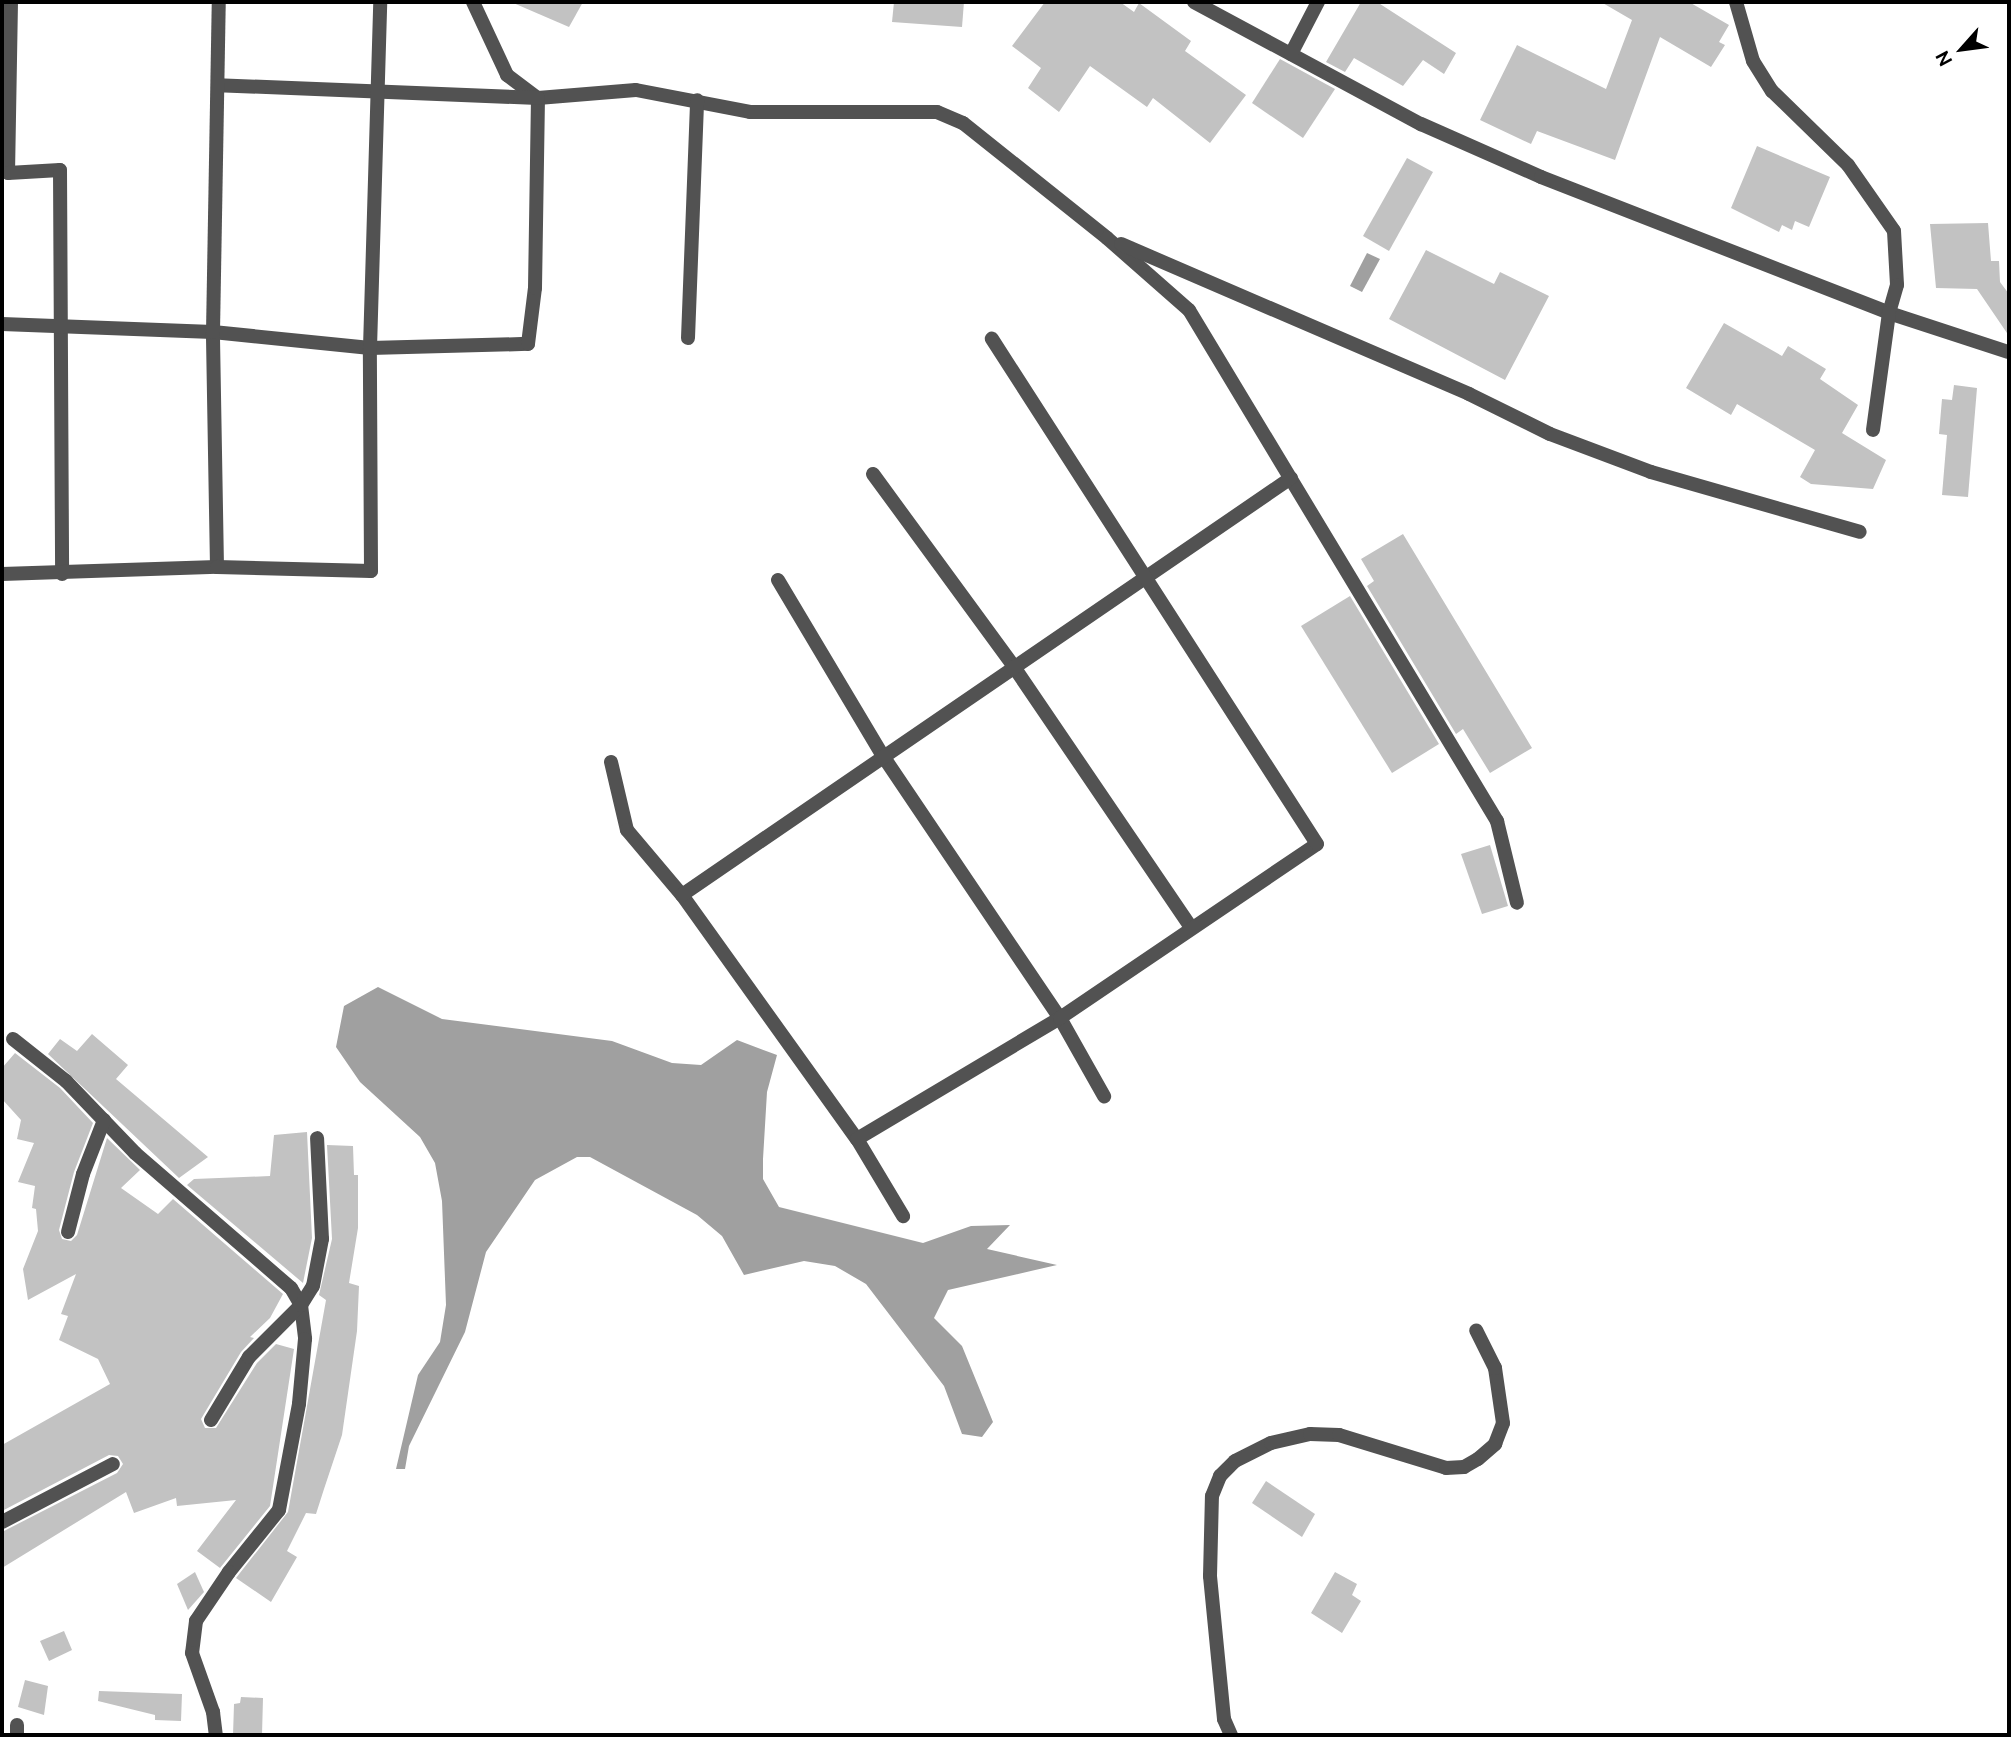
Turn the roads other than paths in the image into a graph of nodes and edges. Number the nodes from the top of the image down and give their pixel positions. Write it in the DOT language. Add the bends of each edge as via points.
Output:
graph roads {
  1 [pos="11,2"];
  2 [pos="219,2"];
  3 [pos="380,2"];
  4 [pos="473,2"];
  5 [pos="1194,2"];
  6 [pos="1318,2"];
  7 [pos="1736,2"];
  8 [pos="1292,54"];
  9 [pos="218,85"];
  10 [pos="378,94"];
  11 [pos="538,98"];
  12 [pos="696,100"];
  13 [pos="5,173"];
  14 [pos="1107,238"];
  15 [pos="1889,313"];
  16 [pos="2,324"];
  17 [pos="59,324"];
  18 [pos="213,332"];
  19 [pos="688,338"];
  20 [pos="992,340"];
  21 [pos="370,348"];
  22 [pos="2008,352"];
  23 [pos="1873,430"];
  24 [pos="873,474"];
  25 [pos="1292,478"];
  26 [pos="1860,532"];
  27 [pos="217,568"];
  28 [pos="2,574"];
  29 [pos="62,574"];
  30 [pos="1149,579"];
  31 [pos="778,580"];
  32 [pos="1014,667"];
  33 [pos="883,756"];
  34 [pos="611,762"];
  35 [pos="682,895"];
  36 [pos="1517,903"];
  37 [pos="1191,928"];
  38 [pos="1060,1018"];
  39 [pos="13,1039"];
  40 [pos="1104,1097"];
  41 [pos="104,1120"];
  42 [pos="317,1138"];
  43 [pos="857,1139"];
  44 [pos="903,1216"];
  45 [pos="68,1232"];
  46 [pos="301,1305"];
  47 [pos="1476,1330"];
  48 [pos="211,1420"];
  49 [pos="113,1464"];
  50 [pos="2,1522"];
  51 [pos="216,1735"];
  52 [pos="1231,1735"];
  1 -- 13 [label="street"];
  2 -- 9 [label="street"];
  3 -- 10 [label="street"];
  4 -- 11 [label="street" via="507,75"];
  5 -- 8 [label="street"];
  6 -- 8 [label="street"];
  7 -- 15 [label="street" via="1753,61 1772,92 1847,165 1894,231 1899,265"];
  8 -- 15 [label="street" via="1421,124 1541,177"];
  9 -- 10 [label="street"];
  9 -- 18 [label="street"];
  10 -- 11 [label="street"];
  10 -- 21 [label="street"];
  11 -- 12 [label="street" via="636,90"];
  11 -- 21 [label="street" via="535,288 528,344"];
  12 -- 14 [label="street" via="750,112 937,112 963,122"];
  12 -- 19 [label="street"];
  13 -- 17 [label="street" via="60,170"];
  14 -- 25 [label="street" via="1189,310"];
  14 -- 26 [label="street" via="1469,394 1550,434 1651,472"];
  15 -- 22 [label="street"];
  15 -- 23 [label="street"];
  16 -- 17 [label="street"];
  17 -- 18 [label="street"];
  17 -- 29 [label="street"];
  18 -- 21 [label="street"];
  18 -- 27 [label="street"];
  20 -- 30 [label="street"];
  21 -- 27 [label="street" via="371,571"];
  24 -- 32 [label="street"];
  25 -- 30 [label="street"];
  25 -- 36 [label="street" via="1497,821"];
  27 -- 29 [label="street"];
  28 -- 29 [label="street"];
  30 -- 32 [label="street"];
  30 -- 37 [label="street" via="1317,844"];
  31 -- 33 [label="street"];
  32 -- 33 [label="street"];
  32 -- 37 [label="street"];
  33 -- 35 [label="street"];
  33 -- 38 [label="street"];
  34 -- 35 [label="street" via="627,830"];
  35 -- 43 [label="street"];
  37 -- 38 [label="street"];
  38 -- 40 [label="street"];
  38 -- 43 [label="street"];
  39 -- 41 [label="street" via="66,1081"];
  41 -- 45 [label="street"];
  41 -- 46 [label="street" via="185,1199 291,1288"];
  42 -- 46 [label="street" via="322,1239 313,1286"];
  43 -- 44 [label="street"];
  46 -- 48 [label="street" via="249,1357"];
  46 -- 51 [label="street" via="305,1339 299,1404 279,1510 196,1621 192,1653 213,1712"];
  47 -- 52 [label="street" via="1495,1368 1503,1423 1495,1444 1471,1463 1446,1468 1339,1435 1310,1434 1270,1443 1235,1461 1220,1476 1212,1496 1210,1576 1223,1706"];
  49 -- 50 [label="street"];
}
